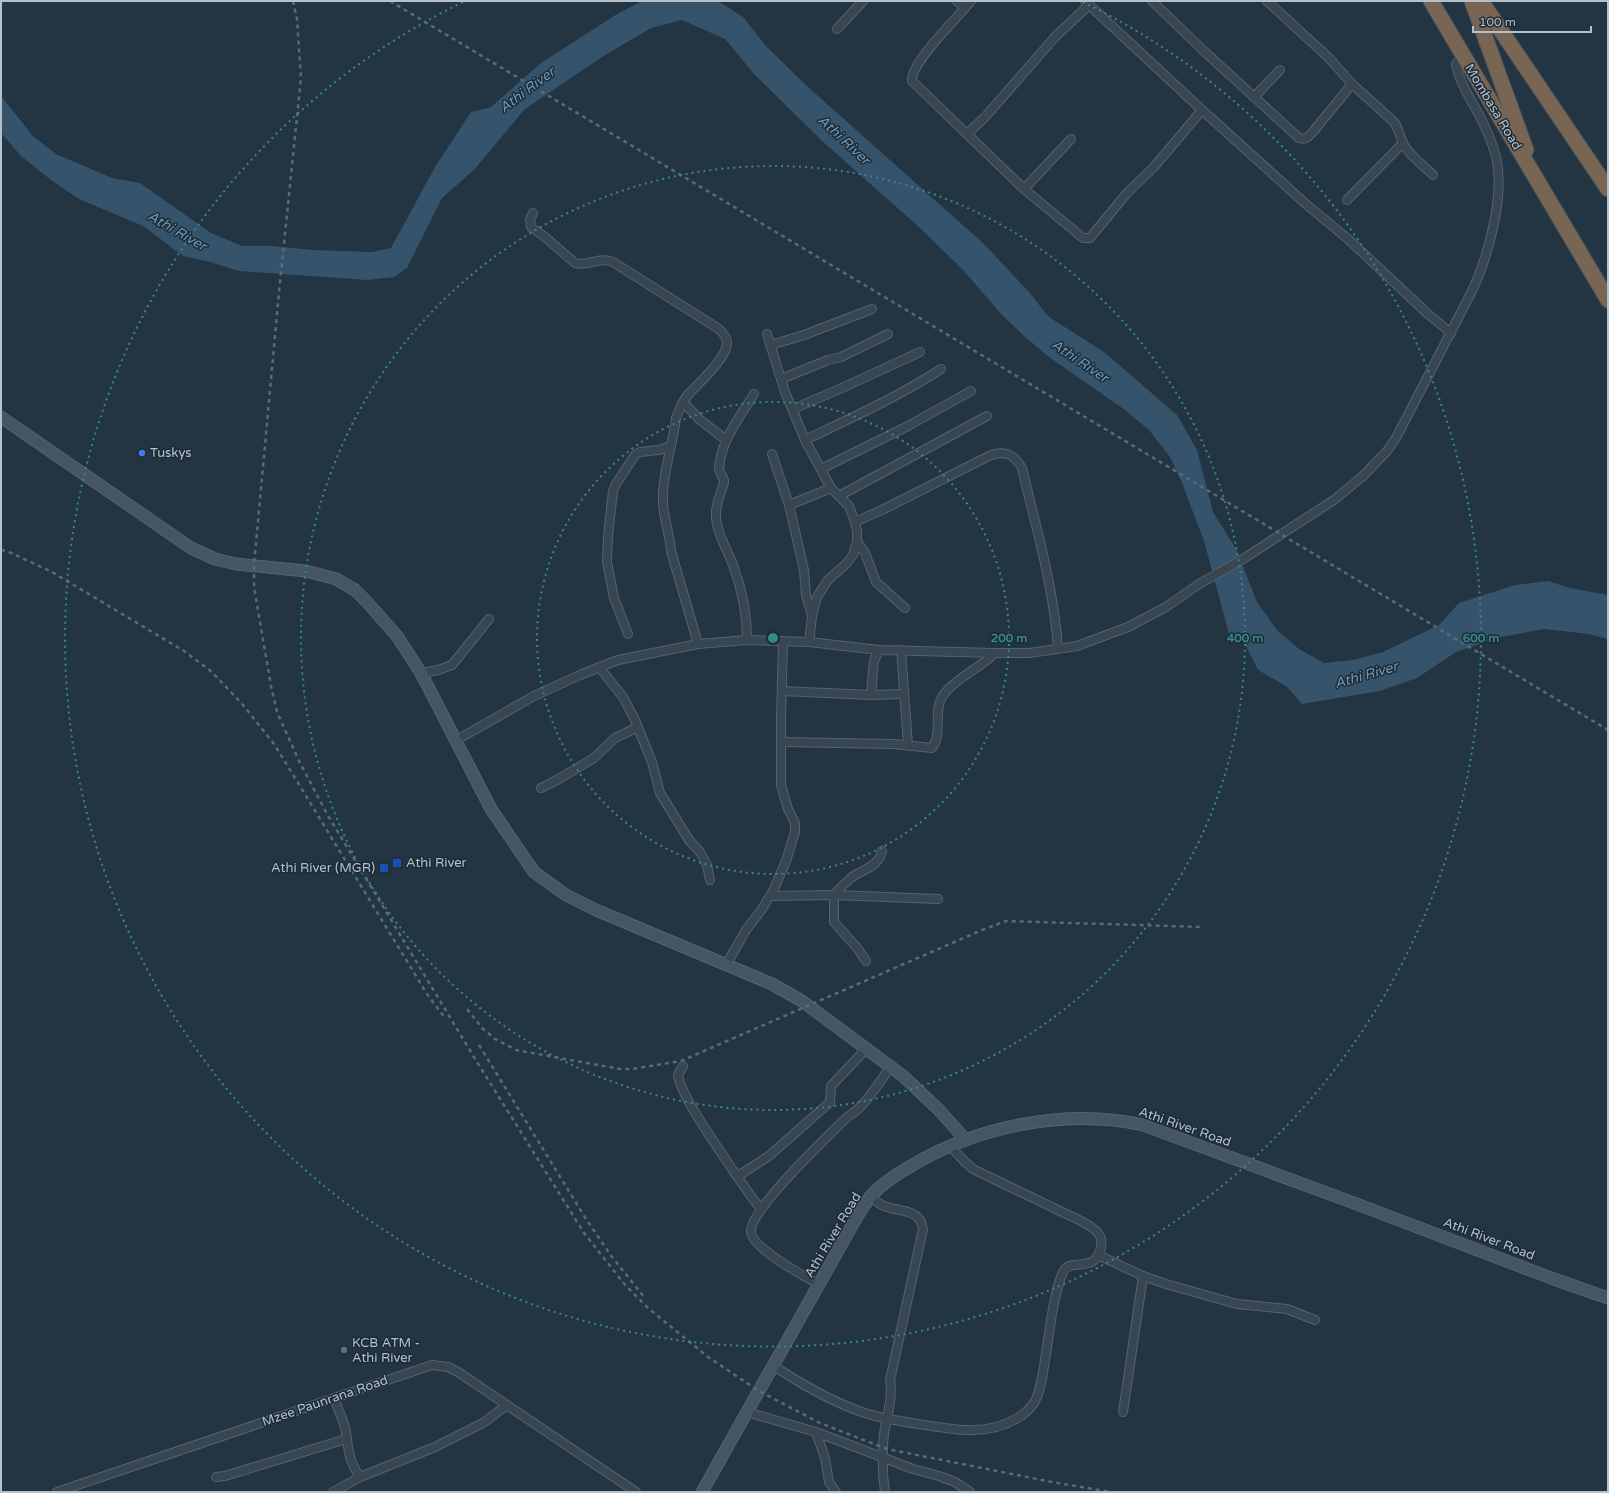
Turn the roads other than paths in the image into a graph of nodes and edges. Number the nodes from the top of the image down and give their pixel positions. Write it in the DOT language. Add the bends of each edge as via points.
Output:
graph roads {
  1 [pos="863,1"];
  2 [pos="957,1"];
  3 [pos="971,1"];
  4 [pos="1267,1"];
  5 [pos="1431,1"];
  6 [pos="1472,1"];
  7 [pos="1481,1"];
  8 [pos="1155,2"];
  9 [pos="1087,3"];
  10 [pos="965,8"];
  11 [pos="837,29"];
  12 [pos="1463,56"];
  13 [pos="1280,70"];
  14 [pos="1352,84"];
  15 [pos="1254,97"];
  16 [pos="1202,110"];
  17 [pos="967,134"];
  18 [pos="1072,139"];
  19 [pos="1403,143"];
  20 [pos="1603,172"];
  21 [pos="1433,176"];
  22 [pos="1539,186"];
  23 [pos="1024,189"];
  24 [pos="1608,189"];
  25 [pos="1347,200"];
  26 [pos="534,213"];
  27 [pos="1608,300"];
  28 [pos="872,309"];
  29 [pos="1451,332"];
  30 [pos="767,334"];
  31 [pos="888,334"];
  32 [pos="771,345"];
  33 [pos="920,352"];
  34 [pos="941,369"];
  35 [pos="781,379"];
  36 [pos="971,391"];
  37 [pos="754,394"];
  38 [pos="683,402"];
  39 [pos="793,409"];
  40 [pos="987,416"];
  41 [pos="1,417"];
  42 [pos="726,440"];
  43 [pos="805,440"];
  44 [pos="671,446"];
  45 [pos="772,454"];
  46 [pos="821,469"];
  47 [pos="831,488"];
  48 [pos="839,496"];
  49 [pos="789,505"];
  50 [pos="855,522"];
  51 [pos="857,541"];
  52 [pos="905,608"];
  53 [pos="812,616"];
  54 [pos="489,619"];
  55 [pos="628,634"];
  56 [pos="747,640"];
  57 [pos="783,641"];
  58 [pos="809,642"];
  59 [pos="698,644"];
  60 [pos="1058,649"];
  61 [pos="879,650"];
  62 [pos="901,650"];
  63 [pos="995,653"];
  64 [pos="599,668"];
  65 [pos="421,673"];
  66 [pos="782,691"];
  67 [pos="904,694"];
  68 [pos="870,695"];
  69 [pos="638,727"];
  70 [pos="455,741"];
  71 [pos="781,742"];
  72 [pos="908,746"];
  73 [pos="541,788"];
  74 [pos="882,851"];
  75 [pos="710,880"];
  76 [pos="834,895"];
  77 [pos="771,896"];
  78 [pos="938,899"];
  79 [pos="866,961"];
  80 [pos="726,965"];
  81 [pos="867,1048"];
  82 [pos="683,1066"];
  83 [pos="890,1067"];
  84 [pos="966,1140"];
  85 [pos="950,1146"];
  86 [pos="738,1176"];
  87 [pos="871,1196"];
  88 [pos="761,1209"];
  89 [pos="1098,1256"];
  90 [pos="1143,1276"];
  91 [pos="819,1284"];
  92 [pos="1608,1298"];
  93 [pos="1315,1320"];
  94 [pos="774,1366"];
  95 [pos="334,1398"];
  96 [pos="507,1405"];
  97 [pos="747,1412"];
  98 [pos="1123,1412"];
  99 [pos="886,1419"];
  100 [pos="816,1432"];
  101 [pos="346,1439"];
  102 [pos="883,1458"];
  103 [pos="216,1477"];
  104 [pos="360,1477"];
  105 [pos="58,1492"];
  106 [pos="333,1492"];
  107 [pos="636,1492"];
  108 [pos="702,1492"];
  109 [pos="836,1492"];
  110 [pos="885,1492"];
  111 [pos="970,1492"];
  1 -- 11 [label="street"];
  2 -- 10 [label="street"];
  3 -- 10 [label="street"];
  4 -- 14 [label="street" via="1329,58"];
  5 -- 12 [label="highway, Mombasa Road"];
  6 -- 22 [label="highway"];
  7 -- 20 [label="highway" via="1565,128"];
  8 -- 15 [label="street"];
  9 -- 16 [label="street"];
  9 -- 17 [label="street"];
  10 -- 17 [label="street" via="923,56 911,76 915,84"];
  12 -- 22 [label="highway, Mombasa Road"];
  12 -- 29 [label="street" via="1456,64 1457,73 1486,128 1497,163 1498,184 1486,257 1480,275"];
  13 -- 15 [label="street"];
  14 -- 15 [label="street" via="1312,133 1303,139"];
  14 -- 19 [label="street" via="1394,122"];
  16 -- 23 [label="street" via="1090,238 1082,238"];
  16 -- 29 [label="street"];
  17 -- 23 [label="street"];
  18 -- 23 [label="street"];
  19 -- 21 [label="street"];
  19 -- 25 [label="street"];
  20 -- 24 [label="highway"];
  22 -- 27 [label="highway, Mombasa Road"];
  26 -- 38 [label="street" via="530,220 531,227 575,263 582,265 603,259 612,262 719,329 723,334 727,342 722,356"];
  28 -- 32 [label="street"];
  29 -- 60 [label="street" via="1387,451 1363,476 1334,500 1166,607 1128,627 1077,646"];
  30 -- 32 [label="street"];
  31 -- 35 [label="street" via="841,357"];
  32 -- 35 [label="street"];
  33 -- 39 [label="street"];
  34 -- 43 [label="street" via="886,401"];
  35 -- 39 [label="street"];
  36 -- 46 [label="street"];
  37 -- 42 [label="street"];
  38 -- 42 [label="street" via="698,419"];
  38 -- 44 [label="street" via="676,418"];
  39 -- 43 [label="street"];
  40 -- 48 [label="street"];
  41 -- 65 [label="street" via="203,555 236,564 306,571 345,584 382,618"];
  42 -- 56 [label="street" via="719,466 724,483 716,507 716,518 739,585 747,622"];
  43 -- 46 [label="street"];
  44 -- 55 [label="street" via="635,455 613,491 607,562 614,598"];
  44 -- 59 [label="street" via="664,485 664,513 671,551"];
  45 -- 49 [label="street"];
  46 -- 47 [label="street"];
  47 -- 48 [label="street"];
  47 -- 49 [label="street"];
  48 -- 50 [label="street" via="849,506"];
  49 -- 53 [label="street"];
  50 -- 51 [label="street"];
  50 -- 60 [label="street" via="991,455 1007,452 1012,455 1022,468 1055,614"];
  51 -- 52 [label="street" via="865,553 876,582"];
  51 -- 53 [label="street" via="850,560 820,591"];
  53 -- 58 [label="street"];
  54 -- 65 [label="street" via="452,665"];
  56 -- 57 [label="street"];
  56 -- 59 [label="street"];
  57 -- 58 [label="street"];
  57 -- 66 [label="street"];
  58 -- 61 [label="street"];
  59 -- 64 [label="street" via="618,660"];
  60 -- 63 [label="street" via="1029,653"];
  61 -- 62 [label="street"];
  61 -- 68 [label="street" via="874,661"];
  62 -- 63 [label="street"];
  62 -- 67 [label="street"];
  63 -- 72 [label="street" via="942,697 936,740 932,748"];
  64 -- 69 [label="street" via="623,697"];
  64 -- 70 [label="street" via="534,696"];
  65 -- 70 [label="street"];
  66 -- 68 [label="street"];
  66 -- 71 [label="street"];
  67 -- 68 [label="street"];
  67 -- 72 [label="street"];
  69 -- 73 [label="street" via="615,738 594,758"];
  69 -- 75 [label="street" via="652,762 660,793 689,840 700,852 707,865"];
  70 -- 80 [label="street" via="491,809 534,872 566,895 596,910"];
  71 -- 72 [label="street"];
  71 -- 77 [label="street" via="781,785 795,827 786,860"];
  74 -- 76 [label="street" via="881,858 853,877"];
  76 -- 77 [label="street"];
  76 -- 78 [label="street"];
  76 -- 79 [label="street" via="834,922"];
  77 -- 80 [label="street" via="746,930"];
  80 -- 81 [label="street" via="772,984 802,1001"];
  81 -- 83 [label="street"];
  81 -- 86 [label="street" via="831,1086 830,1102 769,1156"];
  82 -- 86 [label="street" via="678,1075 682,1089"];
  83 -- 84 [label="street" via="938,1109"];
  83 -- 88 [label="street" via="859,1108 777,1188"];
  84 -- 85 [label="street, Athi River Road"];
  84 -- 92 [label="street, Athi River Road" via="1020,1125 1063,1119 1100,1119 1143,1125"];
  85 -- 87 [label="street, Athi River Road" via="889,1180"];
  85 -- 89 [label="street" via="973,1169 1095,1230 1099,1234 1101,1244"];
  86 -- 88 [label="street" via="748,1194"];
  87 -- 91 [label="street, Athi River Road"];
  87 -- 99 [label="street" via="887,1207 914,1214 922,1222 923,1229 890,1380 892,1396"];
  88 -- 91 [label="street" via="751,1227 753,1238 799,1275"];
  89 -- 90 [label="street"];
  89 -- 99 [label="street" via="1092,1263 1072,1264 1064,1269 1051,1320 1038,1394 1023,1415 1002,1425 977,1431"];
  90 -- 93 [label="street" via="1237,1304 1287,1309"];
  90 -- 98 [label="street"];
  91 -- 94 [label="street, Athi River Road"];
  94 -- 97 [label="street, Athi River Road"];
  94 -- 99 [label="street" via="810,1389 860,1412"];
  95 -- 96 [label="street, Mzee Paunrana Road" via="425,1366 440,1365 458,1372"];
  95 -- 101 [label="street" via="345,1427"];
  95 -- 105 [label="street, Mzee Paunrana Road"];
  96 -- 104 [label="street" via="483,1423 435,1447"];
  96 -- 107 [label="street, Mzee Paunrana Road"];
  97 -- 100 [label="street"];
  97 -- 108 [label="street, Athi River Road"];
  99 -- 102 [label="street"];
  100 -- 102 [label="street"];
  100 -- 109 [label="street" via="825,1458 829,1482"];
  101 -- 103 [label="street"];
  101 -- 104 [label="street" via="351,1462"];
  102 -- 110 [label="street"];
  102 -- 111 [label="street" via="955,1482"];
  104 -- 106 [label="street"];
}
